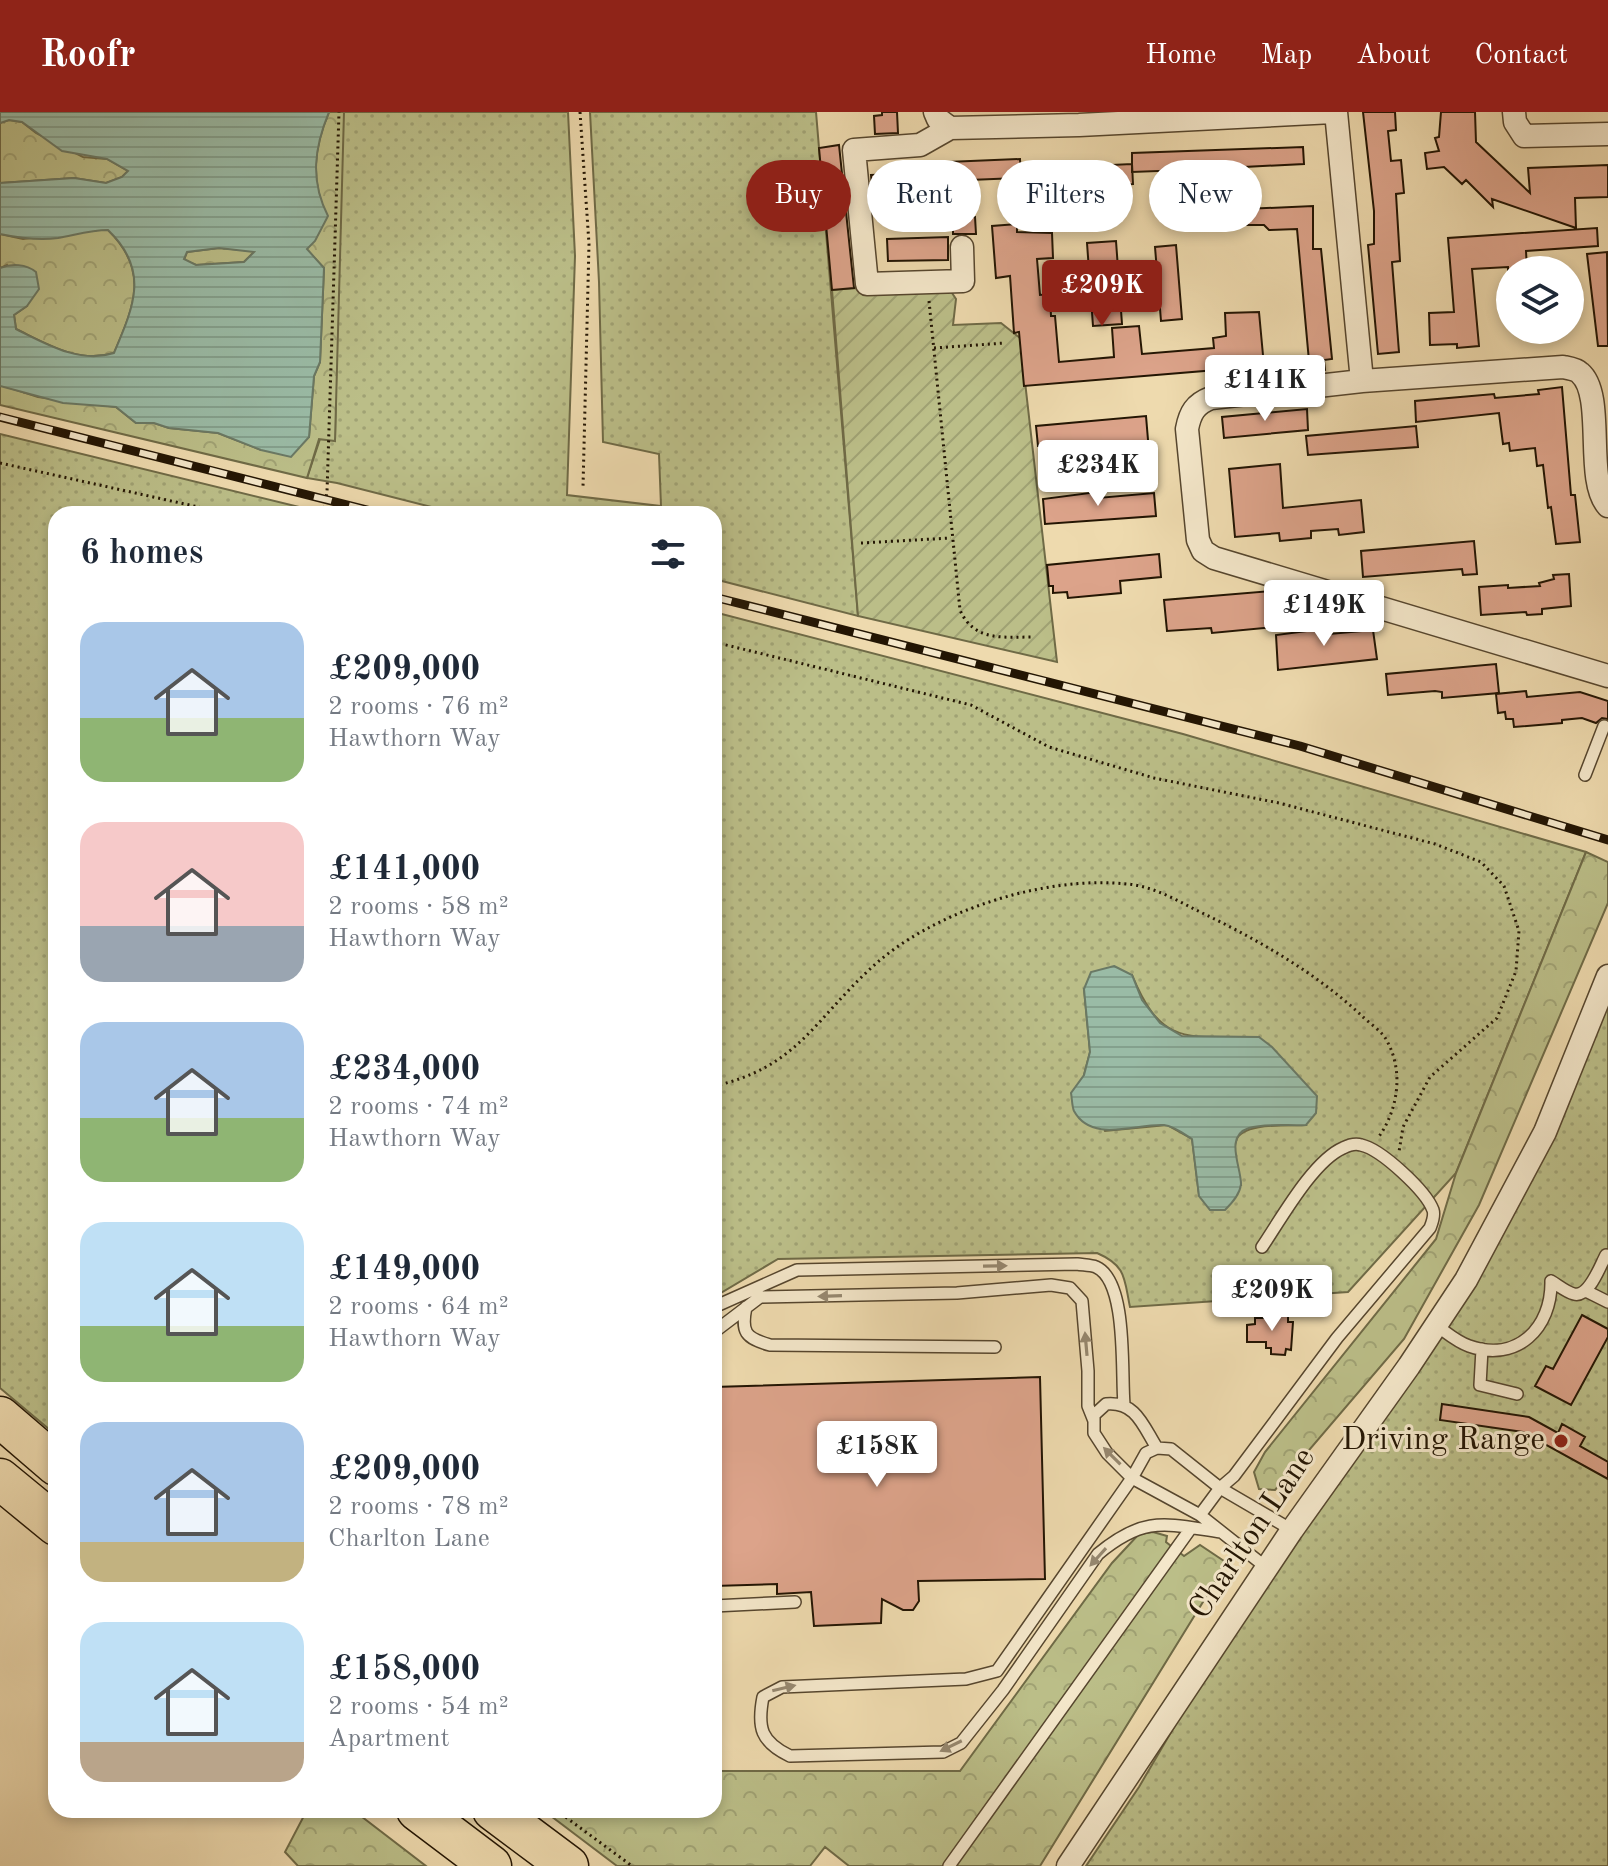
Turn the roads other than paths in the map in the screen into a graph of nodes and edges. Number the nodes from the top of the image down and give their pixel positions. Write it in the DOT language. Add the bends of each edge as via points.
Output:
graph roads {
  1 [pos="1334,112"];
  2 [pos="1514,112"];
  3 [pos="1078,119"];
  4 [pos="943,120"];
  5 [pos="1608,134"];
  6 [pos="962,247"];
  7 [pos="1362,381"];
  8 [pos="1608,506"];
  9 [pos="1608,676"];
  10 [pos="1604,726"];
  11 [pos="1585,775"];
  12 [pos="1608,976"];
  13 [pos="1262,1247"];
  14 [pos="1606,1255"];
  15 [pos="1586,1291"];
  16 [pos="740,1295"];
  17 [pos="1608,1302"];
  18 [pos="722,1303"];
  19 [pos="746,1307"];
  20 [pos="722,1326"];
  21 [pos="1437,1326"];
  22 [pos="995,1347"];
  23 [pos="1482,1349"];
  24 [pos="1517,1394"];
  25 [pos="1124,1404"];
  26 [pos="0,1417"];
  27 [pos="1094,1421"];
  28 [pos="1157,1448"];
  29 [pos="48,1458"];
  30 [pos="1132,1478"];
  31 [pos="0,1479"];
  32 [pos="1220,1488"];
  33 [pos="1200,1515"];
  34 [pos="48,1518"];
  35 [pos="1191,1528"];
  36 [pos="1292,1530"];
  37 [pos="1221,1532"];
  38 [pos="1267,1568"];
  39 [pos="795,1602"];
  40 [pos="722,1606"];
  41 [pos="428,1818"];
  42 [pos="504,1818"];
  43 [pos="491,1866"];
  44 [pos="568,1866"];
  45 [pos="949,1866"];
  46 [pos="1068,1866"];
  1 -- 3 [label="street"];
  1 -- 7 [label="street"];
  2 -- 5 [label="street" via="1524,136"];
  3 -- 4 [label="street"];
  4 -- 6 [label="street" via="920,145 854,150 867,284 924,282 964,291"];
  7 -- 8 [label="street" via="1574,370 1590,395 1599,489"];
  7 -- 9 [label="street" via="1211,398 1194,408 1187,429 1203,551"];
  10 -- 11 [label="lane"];
  12 -- 21 [label="street, Charlton Lane" via="1545,1132 1494,1232"];
  13 -- 32 [label="lane" via="1319,1165 1358,1143 1397,1168 1433,1210 1430,1228"];
  14 -- 15 [label="lane"];
  15 -- 17 [label="lane"];
  15 -- 23 [label="lane" via="1574,1294 1551,1281 1551,1299 1535,1333 1517,1346"];
  16 -- 18 [label="lane"];
  16 -- 19 [label="lane"];
  16 -- 25 [label="lane, one-way" via="797,1270 1077,1264 1098,1268 1118,1301"];
  19 -- 20 [label="lane"];
  19 -- 22 [label="lane" via="747,1334 770,1345"];
  27 -- 19 [label="lane, one-way" via="1088,1406 1082,1301 1070,1288 760,1297"];
  21 -- 23 [label="lane"];
  21 -- 36 [label="street, Charlton Lane"];
  23 -- 24 [label="lane" via="1480,1385"];
  25 -- 27 [label="lane" via="1106,1404"];
  25 -- 28 [label="lane"];
  26 -- 29 [label="highway"];
  30 -- 27 [label="lane, one-way" via="1107,1453 1094,1433"];
  28 -- 30 [label="lane" via="1146,1453"];
  28 -- 32 [label="lane" via="1171,1449"];
  30 -- 33 [label="lane"];
  35 -- 30 [label="lane, one-way" via="1137,1528 1098,1554 1003,1690 961,1743 943,1752 790,1756 766,1740 760,1712 763,1697 782,1687 966,1679 997,1671"];
  31 -- 34 [label="highway"];
  32 -- 33 [label="lane"];
  32 -- 36 [label="lane"];
  33 -- 37 [label="lane"];
  35 -- 37 [label="lane"];
  35 -- 45 [label="lane"];
  36 -- 38 [label="street, Charlton Lane"];
  37 -- 38 [label="lane"];
  38 -- 46 [label="street, Charlton Lane"];
  39 -- 40 [label="lane"];
  41 -- 43 [label="highway"];
  42 -- 44 [label="highway"];
}
